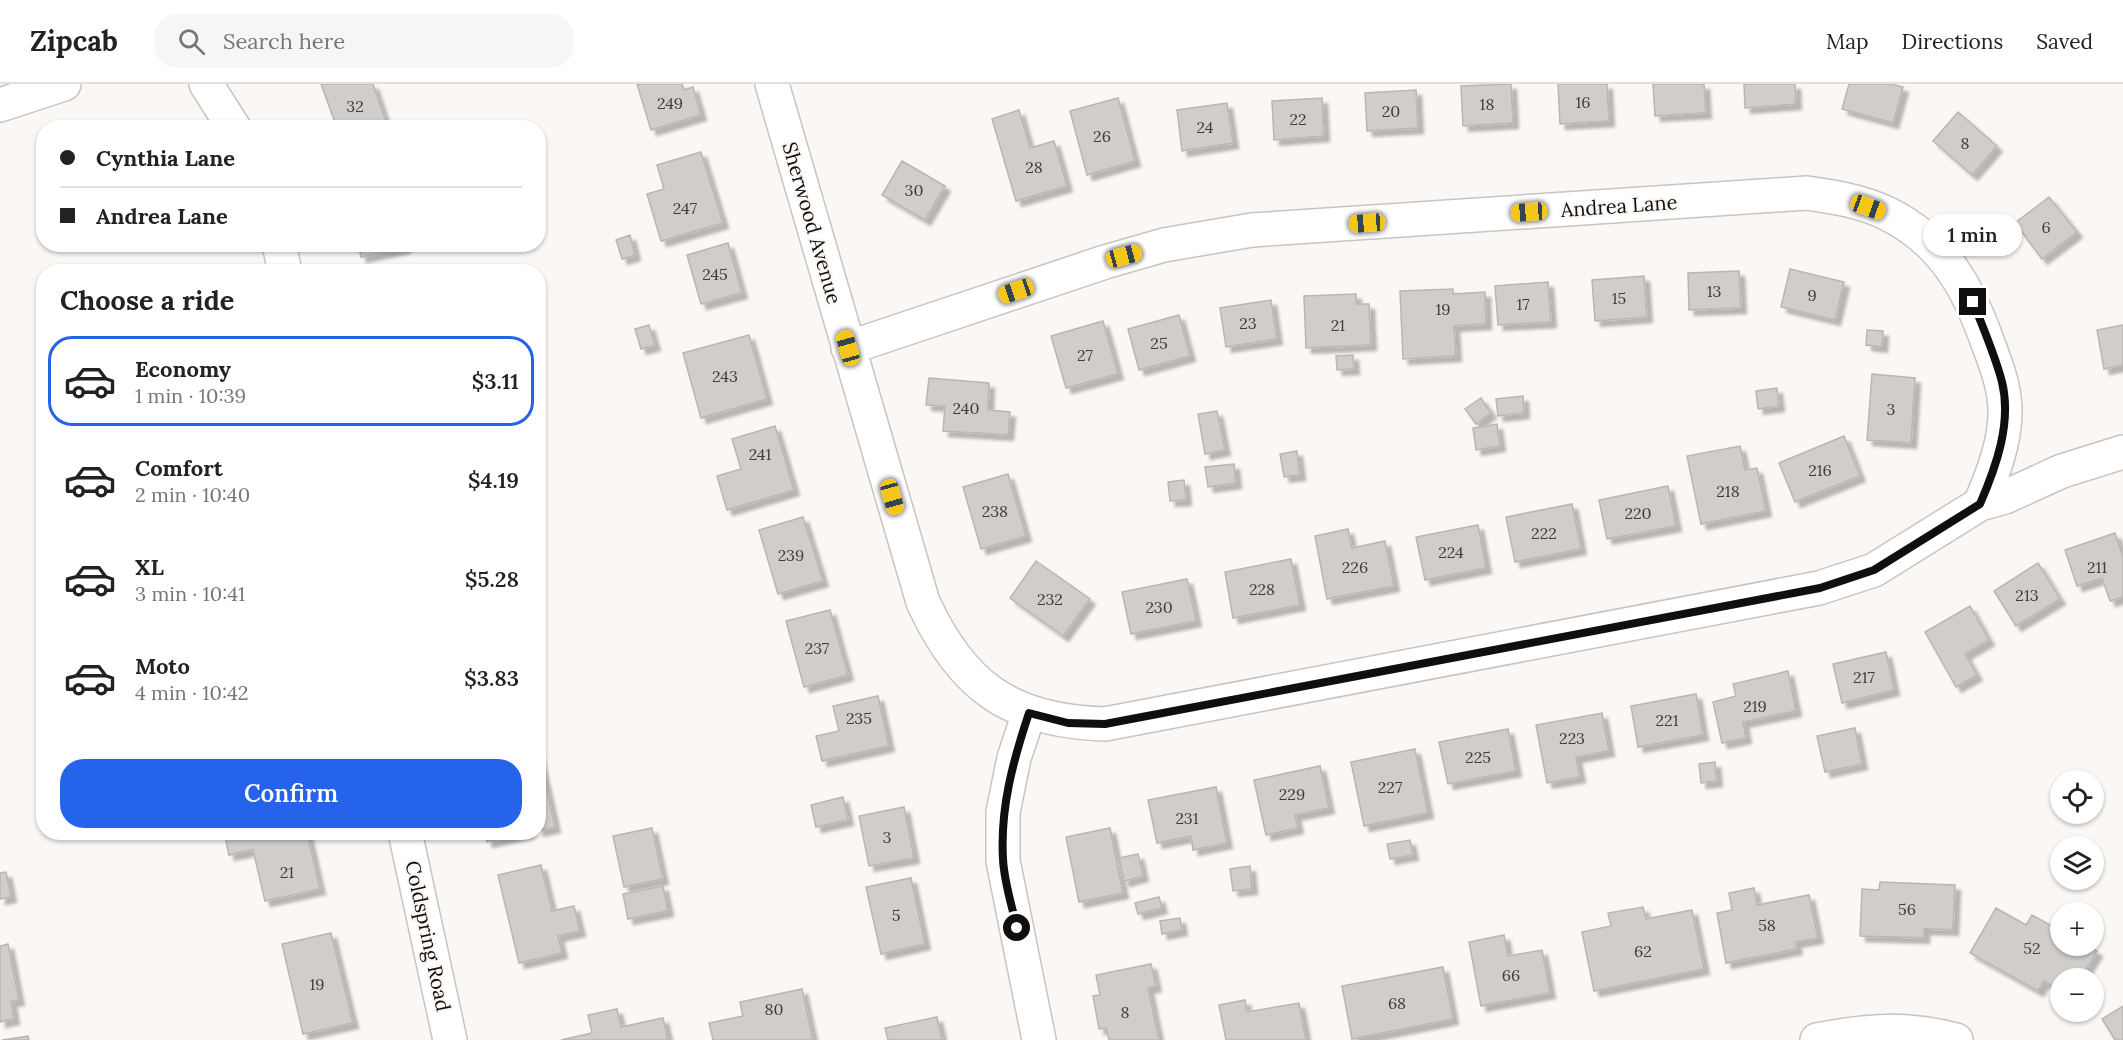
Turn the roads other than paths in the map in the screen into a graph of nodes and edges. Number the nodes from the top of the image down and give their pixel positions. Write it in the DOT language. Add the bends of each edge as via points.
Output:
graph roads {
  1 [pos="64,84"];
  2 [pos="206,84"];
  3 [pos="772,84"];
  4 [pos="0,105"];
  5 [pos="229,120"];
  6 [pos="848,348"];
  7 [pos="2123,452"];
  8 [pos="1980,504"];
  9 [pos="1029,713"];
  10 [pos="407,840"];
  11 [pos="450,1040"];
  12 [pos="1039,1040"];
  13 [pos="1817,1040"];
  14 [pos="1956,1040"];
  1 -- 4 [label="street"];
  2 -- 5 [label="street"];
  3 -- 6 [label="street, Sherwood Avenue"];
  6 -- 8 [label="street, Andrea Lane" via="1105,262 1164,245 1252,230 1807,193 1850,200 1887,213 1920,235 1951,266 1973,302 2002,382 2005,410 2001,449"];
  6 -- 9 [label="street, Sherwood Avenue" via="923,602 940,638 968,673 996,696"];
  7 -- 8 [label="street, Sherwood Avenue"];
  8 -- 9 [label="street, Sherwood Avenue" via="1874,570 1820,588 1105,724 1068,723"];
  9 -- 12 [label="street" via="1014,758 1003,812 1003,861"];
  10 -- 11 [label="street, Coldspring Road"];
  13 -- 14 [label="street" via="1864,1030 1912,1030"];
}
